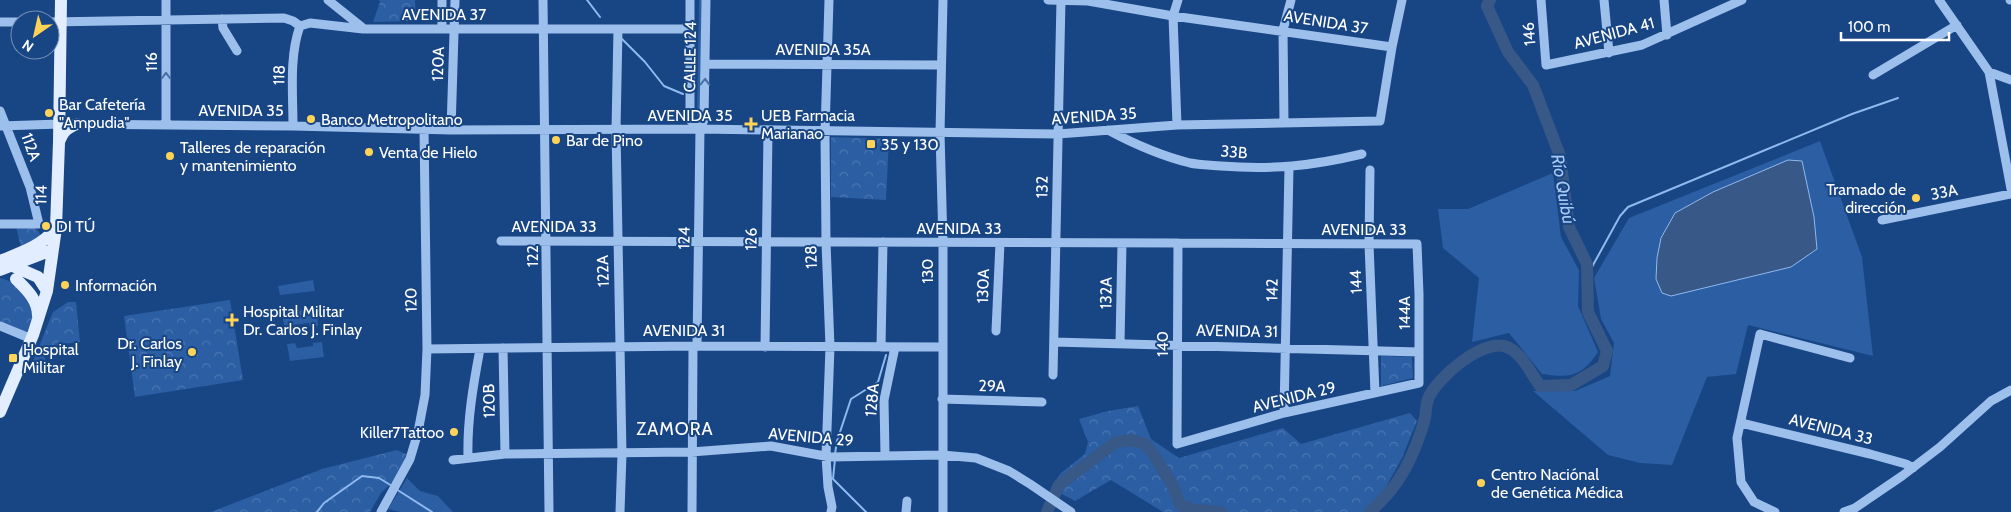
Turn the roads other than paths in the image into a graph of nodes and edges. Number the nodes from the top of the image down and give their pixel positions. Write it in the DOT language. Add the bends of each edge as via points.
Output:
graph roads {
  1 [pos="166,0"];
  2 [pos="328,0"];
  3 [pos="442,0"];
  4 [pos="455,0"];
  5 [pos="543,0"];
  6 [pos="690,0"];
  7 [pos="706,0"];
  8 [pos="829,0"];
  9 [pos="943,0"];
  10 [pos="1048,0"];
  11 [pos="1061,0"];
  12 [pos="1088,0"];
  13 [pos="1178,0"];
  14 [pos="1291,0"];
  15 [pos="1402,0"];
  16 [pos="1541,0"];
  17 [pos="1604,0"];
  18 [pos="1664,0"];
  19 [pos="1742,0"];
  20 [pos="1939,0"];
  21 [pos="1724,4"];
  22 [pos="1173,16"];
  23 [pos="166,19"];
  24 [pos="222,19"];
  25 [pos="60,22"];
  26 [pos="1956,25"];
  27 [pos="300,26"];
  28 [pos="363,28"];
  29 [pos="442,29"];
  30 [pos="454,29"];
  31 [pos="618,29"];
  32 [pos="690,29"];
  33 [pos="544,30"];
  34 [pos="1283,30"];
  35 [pos="1667,34"];
  36 [pos="1392,48"];
  37 [pos="237,51"];
  38 [pos="1609,53"];
  39 [pos="57,60"];
  40 [pos="705,64"];
  41 [pos="826,64"];
  42 [pos="941,65"];
  43 [pos="1546,65"];
  44 [pos="1990,72"];
  45 [pos="1873,75"];
  46 [pos="2011,80"];
  47 [pos="0,111"];
  48 [pos="1284,123"];
  49 [pos="60,124"];
  50 [pos="77,124"];
  51 [pos="166,125"];
  52 [pos="1176,125"];
  53 [pos="4,126"];
  54 [pos="293,126"];
  55 [pos="398,128"];
  56 [pos="700,129"];
  57 [pos="424,130"];
  58 [pos="451,130"];
  59 [pos="545,130"];
  60 [pos="616,130"];
  61 [pos="1108,130"];
  62 [pos="768,132"];
  63 [pos="825,132"];
  64 [pos="940,133"];
  65 [pos="1058,134"];
  66 [pos="59,142"];
  67 [pos="1362,154"];
  68 [pos="424,157"];
  69 [pos="1289,168"];
  70 [pos="1370,170"];
  71 [pos="2011,189"];
  72 [pos="2011,194"];
  73 [pos="1882,220"];
  74 [pos="0,224"];
  75 [pos="56,228"];
  76 [pos="501,241"];
  77 [pos="546,241"];
  78 [pos="618,242"];
  79 [pos="698,242"];
  80 [pos="766,242"];
  81 [pos="826,242"];
  82 [pos="883,242"];
  83 [pos="942,242"];
  84 [pos="1000,243"];
  85 [pos="1056,243"];
  86 [pos="1122,243"];
  87 [pos="1178,243"];
  88 [pos="1288,244"];
  89 [pos="1369,244"];
  90 [pos="1417,244"];
  91 [pos="52,250"];
  92 [pos="3,264"];
  93 [pos="0,274"];
  94 [pos="44,276"];
  95 [pos="16,279"];
  96 [pos="47,291"];
  97 [pos="38,322"];
  98 [pos="0,326"];
  99 [pos="996,331"];
  100 [pos="32,338"];
  101 [pos="1054,342"];
  102 [pos="1120,344"];
  103 [pos="1177,345"];
  104 [pos="695,346"];
  105 [pos="620,347"];
  106 [pos="765,347"];
  107 [pos="830,347"];
  108 [pos="881,347"];
  109 [pos="894,347"];
  110 [pos="942,347"];
  111 [pos="503,348"];
  112 [pos="547,348"];
  113 [pos="1286,348"];
  114 [pos="427,349"];
  115 [pos="480,349"];
  116 [pos="1374,350"];
  117 [pos="1419,352"];
  118 [pos="1850,358"];
  119 [pos="1053,375"];
  120 [pos="1419,383"];
  121 [pos="2011,390"];
  122 [pos="1374,393"];
  123 [pos="942,399"];
  124 [pos="1042,402"];
  125 [pos="0,412"];
  126 [pos="1284,413"];
  127 [pos="1741,423"];
  128 [pos="1177,444"];
  129 [pos="549,452"];
  130 [pos="691,452"];
  131 [pos="505,454"];
  132 [pos="622,454"];
  133 [pos="942,454"];
  134 [pos="885,455"];
  135 [pos="831,457"];
  136 [pos="468,458"];
  137 [pos="453,460"];
  138 [pos="1913,468"];
  139 [pos="907,501"];
  140 [pos="1068,510"];
  141 [pos="381,512"];
  142 [pos="549,512"];
  143 [pos="620,512"];
  144 [pos="692,512"];
  145 [pos="831,512"];
  146 [pos="906,512"];
  147 [pos="943,512"];
  148 [pos="1078,512"];
  149 [pos="1775,512"];
  150 [pos="1844,512"];
  1 -- 23 [label="street, 116"];
  2 -- 28 [label="street"];
  3 -- 29 [label="street"];
  4 -- 30 [label="street, 120A"];
  5 -- 33 [label="street, 122"];
  6 -- 32 [label="street, CALLE 124"];
  7 -- 40 [label="street, CALLE 124"];
  8 -- 41 [label="street, 128"];
  9 -- 42 [label="street, 130"];
  10 -- 11 [label="street, AVENIDA 37"];
  11 -- 12 [label="street, AVENIDA 37"];
  11 -- 65 [label="street, 132"];
  12 -- 22 [label="street, AVENIDA 37"];
  13 -- 22 [label="street"];
  14 -- 34 [label="street"];
  15 -- 36 [label="street"];
  16 -- 43 [label="street, 146"];
  17 -- 38 [label="street"];
  18 -- 35 [label="street"];
  19 -- 21 [label="street, AVENIDA 41"];
  20 -- 26 [label="street"];
  21 -- 35 [label="street, AVENIDA 41"];
  22 -- 34 [label="street, AVENIDA 37"];
  22 -- 52 [label="street"];
  23 -- 24 [label="street, AVENIDA 37"];
  23 -- 25 [label="street, AVENIDA 37"];
  51 -- 23 [label="street, 116, one-way"];
  24 -- 27 [label="street, AVENIDA 37" via="284,18"];
  24 -- 37 [label="street" via="223,28"];
  26 -- 44 [label="street"];
  26 -- 45 [label="street"];
  27 -- 28 [label="street, AVENIDA 37" via="310,23"];
  27 -- 54 [label="street, 118" via="296,35 293,69"];
  28 -- 29 [label="street, AVENIDA 37"];
  29 -- 30 [label="street, AVENIDA 37"];
  30 -- 33 [label="street, AVENIDA 37"];
  30 -- 58 [label="street, 120A"];
  31 -- 32 [label="street, AVENIDA 37"];
  31 -- 33 [label="street, AVENIDA 37"];
  31 -- 60 [label="street, 122A"];
  32 -- 56 [label="street, CALLE 124" via="690,120"];
  33 -- 59 [label="street, 122"];
  34 -- 36 [label="street, AVENIDA 37"];
  34 -- 48 [label="street"];
  35 -- 38 [label="street, AVENIDA 41" via="1642,45"];
  36 -- 48 [label="street, AVENIDA 35" via="1380,121"];
  38 -- 43 [label="street, AVENIDA 41"];
  39 -- 49 [label="main road, 114"];
  40 -- 41 [label="street, AVENIDA 35A"];
  56 -- 40 [label="street, CALLE 124, one-way" via="704,120"];
  41 -- 42 [label="street, AVENIDA 35A"];
  41 -- 63 [label="street, 128"];
  42 -- 64 [label="street, 130"];
  44 -- 46 [label="street"];
  44 -- 71 [label="street"];
  47 -- 53 [label="street, 112A"];
  48 -- 52 [label="street, AVENIDA 35"];
  49 -- 50 [label="street, AVENIDA 35"];
  49 -- 53 [label="street, AVENIDA 35"];
  49 -- 66 [label="main road, 114"];
  50 -- 51 [label="street, AVENIDA 35"];
  50 -- 66 [label="main road" via="62,133"];
  51 -- 54 [label="street, AVENIDA 35"];
  52 -- 61 [label="street, AVENIDA 35"];
  53 -- 74 [label="street, 112A" via="30,187 39,224"];
  54 -- 55 [label="street, AVENIDA 35"];
  55 -- 57 [label="street, AVENIDA 35"];
  55 -- 68 [label="street" via="415,135"];
  56 -- 60 [label="street, AVENIDA 35"];
  56 -- 62 [label="street, AVENIDA 35"];
  56 -- 79 [label="street, 124"];
  57 -- 58 [label="street, AVENIDA 35"];
  57 -- 68 [label="street, 120"];
  58 -- 59 [label="street, AVENIDA 35"];
  59 -- 60 [label="street, AVENIDA 35"];
  59 -- 77 [label="street, 122"];
  60 -- 78 [label="street, 122A"];
  61 -- 65 [label="street, AVENIDA 35"];
  61 -- 69 [label="street, 33B" via="1146,148 1192,163 1256,169"];
  62 -- 63 [label="street, AVENIDA 35"];
  62 -- 80 [label="street, 126"];
  63 -- 64 [label="street, AVENIDA 35"];
  63 -- 81 [label="street, 128"];
  64 -- 65 [label="street, AVENIDA 35"];
  64 -- 83 [label="street, 130"];
  65 -- 85 [label="street, 132"];
  66 -- 75 [label="main road, 114"];
  67 -- 69 [label="street, 33B"];
  68 -- 114 [label="street, 120"];
  69 -- 88 [label="street, 142"];
  70 -- 89 [label="street, 144"];
  72 -- 73 [label="street, 33A"];
  75 -- 91 [label="main road, 114"];
  75 -- 92 [label="main road" via="48,239"];
  76 -- 77 [label="street, AVENIDA 33"];
  77 -- 78 [label="street, AVENIDA 33"];
  77 -- 112 [label="street, 122"];
  78 -- 79 [label="street, AVENIDA 33"];
  78 -- 105 [label="street, 122A"];
  79 -- 80 [label="street, AVENIDA 33"];
  79 -- 104 [label="street, 124"];
  80 -- 81 [label="street, AVENIDA 33"];
  80 -- 106 [label="street, 126"];
  81 -- 82 [label="street, AVENIDA 33"];
  81 -- 107 [label="street, 128"];
  82 -- 83 [label="street, AVENIDA 33"];
  82 -- 108 [label="street"];
  83 -- 84 [label="street, AVENIDA 33"];
  83 -- 110 [label="street, 130"];
  84 -- 85 [label="street, AVENIDA 33"];
  84 -- 99 [label="street, 130A"];
  85 -- 86 [label="street, AVENIDA 33"];
  85 -- 101 [label="street, 132"];
  86 -- 87 [label="street, AVENIDA 33"];
  86 -- 102 [label="street, 132A"];
  87 -- 88 [label="street, AVENIDA 33"];
  87 -- 103 [label="street, 140"];
  88 -- 89 [label="street, AVENIDA 33"];
  88 -- 113 [label="street, 142"];
  89 -- 90 [label="street, AVENIDA 33"];
  89 -- 116 [label="street, 144"];
  90 -- 117 [label="street, 144A"];
  91 -- 92 [label="main road"];
  91 -- 94 [label="main road, 114"];
  92 -- 94 [label="main road"];
  93 -- 95 [label="main road"];
  94 -- 96 [label="main road"];
  95 -- 96 [label="main road"];
  95 -- 97 [label="main road" via="38,306"];
  96 -- 97 [label="main road"];
  97 -- 100 [label="main road"];
  98 -- 100 [label="street"];
  100 -- 125 [label="main road"];
  101 -- 102 [label="street, AVENIDA 31"];
  101 -- 119 [label="street, 132"];
  102 -- 103 [label="street, AVENIDA 31"];
  103 -- 113 [label="street, AVENIDA 31"];
  103 -- 128 [label="street, 140"];
  104 -- 105 [label="street, AVENIDA 31"];
  104 -- 106 [label="street, AVENIDA 31"];
  104 -- 130 [label="street, 124"];
  105 -- 112 [label="street, AVENIDA 31"];
  105 -- 132 [label="street, 122A"];
  106 -- 107 [label="street, AVENIDA 31"];
  107 -- 108 [label="street, AVENIDA 31"];
  107 -- 135 [label="street, 128"];
  108 -- 109 [label="street, AVENIDA 31"];
  109 -- 110 [label="street, AVENIDA 31"];
  109 -- 134 [label="street, 128A" via="884,400"];
  110 -- 123 [label="street, 130"];
  111 -- 112 [label="street, AVENIDA 31"];
  111 -- 115 [label="street, AVENIDA 31"];
  111 -- 131 [label="street, 120B"];
  112 -- 129 [label="street, 122"];
  113 -- 116 [label="street, AVENIDA 31"];
  113 -- 126 [label="street, 142"];
  114 -- 115 [label="street, AVENIDA 31"];
  114 -- 141 [label="street, 120" via="425,395 418,432 407,468"];
  115 -- 136 [label="street" via="470,403"];
  116 -- 117 [label="street, AVENIDA 31"];
  116 -- 122 [label="street, 144"];
  117 -- 120 [label="street, 144A"];
  118 -- 127 [label="street" via="1760,334"];
  120 -- 122 [label="street, AVENIDA 29"];
  121 -- 138 [label="street" via="1992,401"];
  122 -- 126 [label="street, AVENIDA 29"];
  123 -- 124 [label="street, 29A"];
  123 -- 133 [label="street, 130"];
  126 -- 128 [label="street, AVENIDA 29"];
  127 -- 138 [label="street, AVENIDA 33" via="1870,454"];
  127 -- 149 [label="street" via="1737,438 1741,482 1754,502"];
  129 -- 131 [label="street, AVENIDA 29"];
  129 -- 132 [label="street, AVENIDA 29"];
  129 -- 142 [label="street, 122"];
  130 -- 132 [label="street, AVENIDA 29"];
  130 -- 135 [label="street, AVENIDA 29" via="771,446"];
  130 -- 144 [label="street, 124"];
  131 -- 136 [label="street, AVENIDA 29"];
  132 -- 143 [label="street, 122A"];
  133 -- 134 [label="street, AVENIDA 29"];
  133 -- 140 [label="street, AVENIDA 29" via="976,458 1009,471"];
  133 -- 147 [label="street, 130"];
  134 -- 135 [label="street, AVENIDA 29"];
  135 -- 145 [label="street, 128" via="828,487"];
  136 -- 137 [label="street, AVENIDA 29"];
  138 -- 150 [label="street" via="1855,508"];
  139 -- 146 [label="street"];
  140 -- 148 [label="street"];
}
